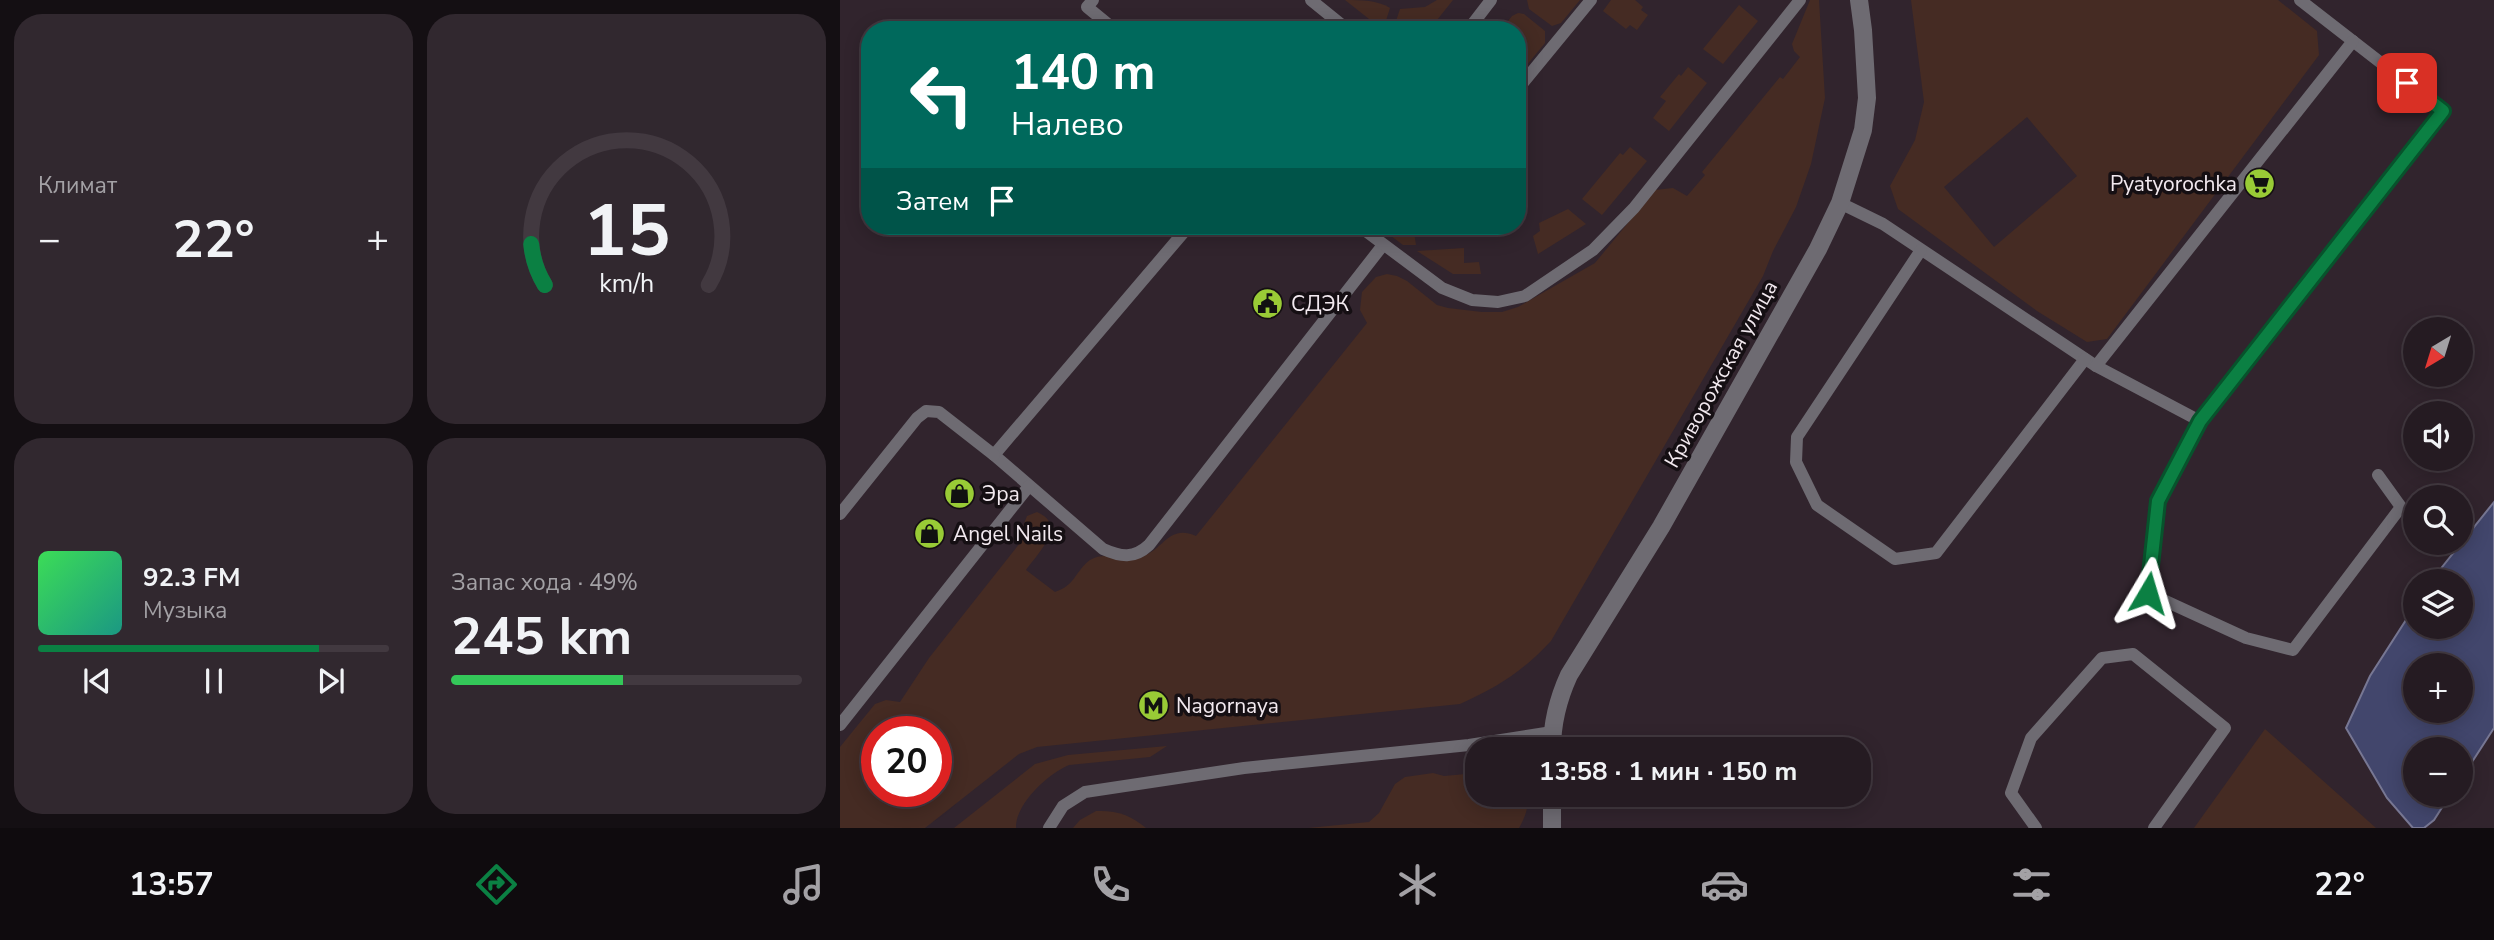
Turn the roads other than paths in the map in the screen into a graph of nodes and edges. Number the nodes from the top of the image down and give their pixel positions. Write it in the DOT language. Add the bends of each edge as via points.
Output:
graph roads {
  1 [pos="1311,0"];
  2 [pos="1490,0"];
  3 [pos="1591,0"];
  4 [pos="1800,0"];
  5 [pos="1859,0"];
  6 [pos="2300,0"];
  7 [pos="1086,3"];
  8 [pos="1105,21"];
  9 [pos="1337,21"];
  10 [pos="1475,21"];
  11 [pos="2353,41"];
  12 [pos="1526,79"];
  13 [pos="1840,203"];
  14 [pos="1180,235"];
  15 [pos="1370,235"];
  16 [pos="1383,245"];
  17 [pos="1921,250"];
  18 [pos="2091,363"];
  19 [pos="2200,421"];
  20 [pos="994,455"];
  21 [pos="2378,475"];
  22 [pos="1029,486"];
  23 [pos="840,514"];
  24 [pos="840,725"];
  25 [pos="1552,737"];
  26 [pos="1465,745"];
  27 [pos="1552,807"];
  28 [pos="1049,828"];
  29 [pos="1552,828"];
  30 [pos="2036,828"];
  31 [pos="2154,828"];
  1 -- 9 [label="lane"];
  2 -- 10 [label="lane"];
  3 -- 12 [label="lane"];
  4 -- 16 [label="lane" via="1634,208 1593,250 1525,296 1498,302 1472,300 1442,288"];
  5 -- 13 [label="street, Криворожская улица" via="1867,98 1863,130"];
  6 -- 11 [label="lane"];
  7 -- 8 [label="lane"];
  11 -- 18 [label="lane"];
  11 -- 19 [label="lane" via="2443,111"];
  13 -- 17 [label="lane" via="1866,214"];
  13 -- 25 [label="street, Криворожская улица" via="1661,527 1569,674 1557,701"];
  14 -- 20 [label="lane"];
  15 -- 16 [label="lane"];
  16 -- 22 [label="lane" via="1141,553 1115,555 1103,549"];
  17 -- 18 [label="lane"];
  17 -- 18 [label="lane" via="1797,437 1796,461 1817,505 1895,559 1936,553"];
  18 -- 19 [label="lane"];
  19 -- 21 [label="lane" via="2158,501 2148,593 2246,638 2292,650 2401,508"];
  20 -- 22 [label="lane"];
  20 -- 23 [label="lane" via="939,412 926,411"];
  22 -- 24 [label="lane"];
  26 -- 28 [label="lane" via="1244,768 1085,792 1063,806"];
  27 -- 29 [label="street"];
  30 -- 31 [label="lane" via="2011,793 2031,738 2102,658 2133,654 2225,728"];
}
